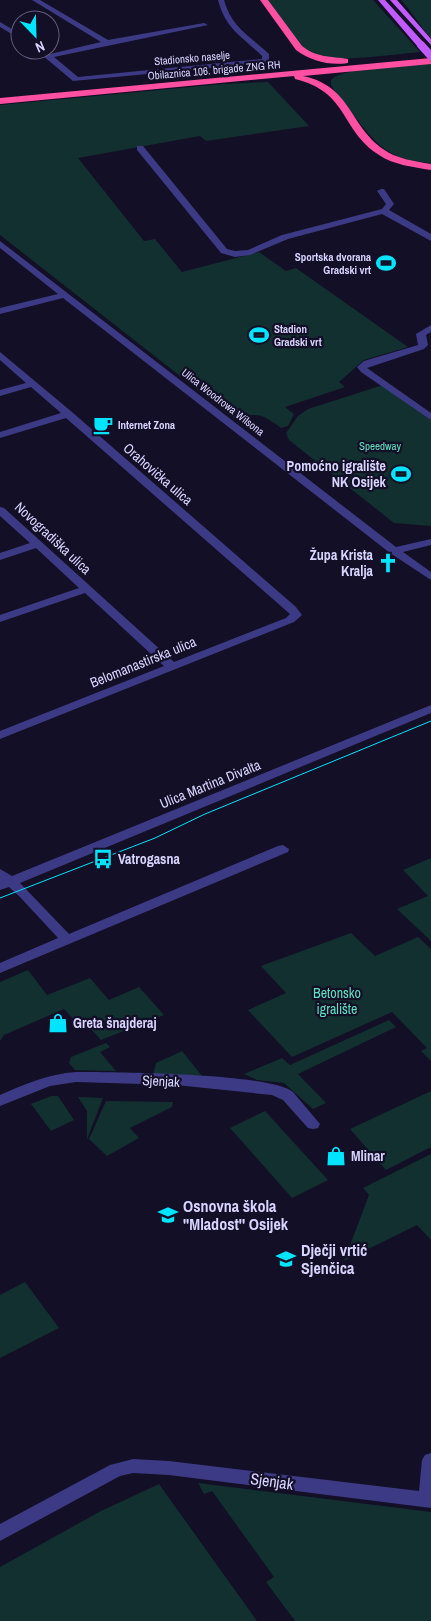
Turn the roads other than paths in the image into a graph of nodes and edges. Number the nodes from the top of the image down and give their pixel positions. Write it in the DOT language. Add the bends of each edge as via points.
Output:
graph roads {
  1 [pos="35,0"];
  2 [pos="220,0"];
  3 [pos="264,0"];
  4 [pos="381,0"];
  5 [pos="394,0"];
  6 [pos="204,25"];
  7 [pos="106,42"];
  8 [pos="431,43"];
  9 [pos="299,48"];
  10 [pos="60,53"];
  11 [pos="431,56"];
  12 [pos="54,60"];
  13 [pos="298,60"];
  14 [pos="431,61"];
  15 [pos="382,63"];
  16 [pos="287,65"];
  17 [pos="245,75"];
  18 [pos="329,87"];
  19 [pos="0,96"];
  20 [pos="0,101"];
  21 [pos="140,148"];
  22 [pos="431,167"];
  23 [pos="381,191"];
  24 [pos="384,211"];
  25 [pos="431,238"];
  26 [pos="0,244"];
  27 [pos="64,295"];
  28 [pos="0,311"];
  29 [pos="431,328"];
  30 [pos="0,355"];
  31 [pos="33,384"];
  32 [pos="0,393"];
  33 [pos="69,414"];
  34 [pos="431,417"];
  35 [pos="0,435"];
  36 [pos="0,510"];
  37 [pos="431,542"];
  38 [pos="37,544"];
  39 [pos="394,551"];
  40 [pos="0,557"];
  41 [pos="431,577"];
  42 [pos="86,589"];
  43 [pos="296,615"];
  44 [pos="0,619"];
  45 [pos="171,666"];
  46 [pos="431,709"];
  47 [pos="2,732"];
  48 [pos="282,849"];
  49 [pos="4,880"];
  50 [pos="66,940"];
  51 [pos="0,968"];
  52 [pos="0,1101"];
  53 [pos="312,1124"];
  54 [pos="431,1460"];
  55 [pos="429,1500"];
  56 [pos="0,1533"];
  1 -- 7 [label="street"];
  2 -- 12 [label="street, Stadionsko naselje" via="226,20 266,56 265,61 76,80"];
  3 -- 9 [label="highway"];
  4 -- 11 [label="main road, bridge"];
  5 -- 8 [label="main road"];
  6 -- 7 [label="street"];
  7 -- 10 [label="street"];
  9 -- 13 [label="highway"];
  9 -- 15 [label="highway" via="323,60"];
  11 -- 15 [label="highway, Obilaznica 106. brigade ZNG RH"];
  14 -- 15 [label="highway, Obilaznica 106. brigade ZNG RH"];
  15 -- 17 [label="highway, Obilaznica 106. brigade ZNG RH"];
  15 -- 18 [label="highway" via="338,74 330,79"];
  16 -- 17 [label="highway"];
  17 -- 18 [label="highway" via="300,77"];
  17 -- 19 [label="highway, Obilaznica 106. brigade ZNG RH"];
  17 -- 20 [label="highway, Obilaznica 106. brigade ZNG RH"];
  18 -- 22 [label="highway" via="377,149 402,161"];
  21 -- 24 [label="street" via="229,254 250,252 285,237"];
  23 -- 24 [label="street" via="390,204"];
  24 -- 25 [label="street"];
  26 -- 27 [label="street, Ulica Woodrowa Wilsona"];
  27 -- 28 [label="street"];
  27 -- 39 [label="street, Ulica Woodrowa Wilsona"];
  29 -- 34 [label="street" via="421,334 421,347 362,367"];
  30 -- 31 [label="street, Orahovička ulica"];
  31 -- 32 [label="street"];
  31 -- 33 [label="street, Orahovička ulica"];
  33 -- 35 [label="street"];
  33 -- 43 [label="street, Orahovička ulica"];
  36 -- 38 [label="street, Novogradiška ulica"];
  37 -- 39 [label="street"];
  38 -- 40 [label="street"];
  38 -- 42 [label="street, Novogradiška ulica"];
  39 -- 41 [label="street, Ulica Woodrowa Wilsona"];
  42 -- 44 [label="street, Novogradiška ulica"];
  42 -- 45 [label="street, Novogradiška ulica"];
  43 -- 45 [label="street, Belomanastirska ulica"];
  45 -- 47 [label="street, Belomanastirska ulica"];
  46 -- 49 [label="street, Ulica Martina Divalta"];
  48 -- 50 [label="street"];
  49 -- 50 [label="street" via="28,897"];
  50 -- 51 [label="street"];
  52 -- 53 [label="street, Sjenjak" via="40,1084 70,1077 228,1084 264,1087 284,1093"];
  54 -- 55 [label="street, Sjenjak"];
  55 -- 56 [label="street, Sjenjak" via="133,1466 116,1470"];
}
